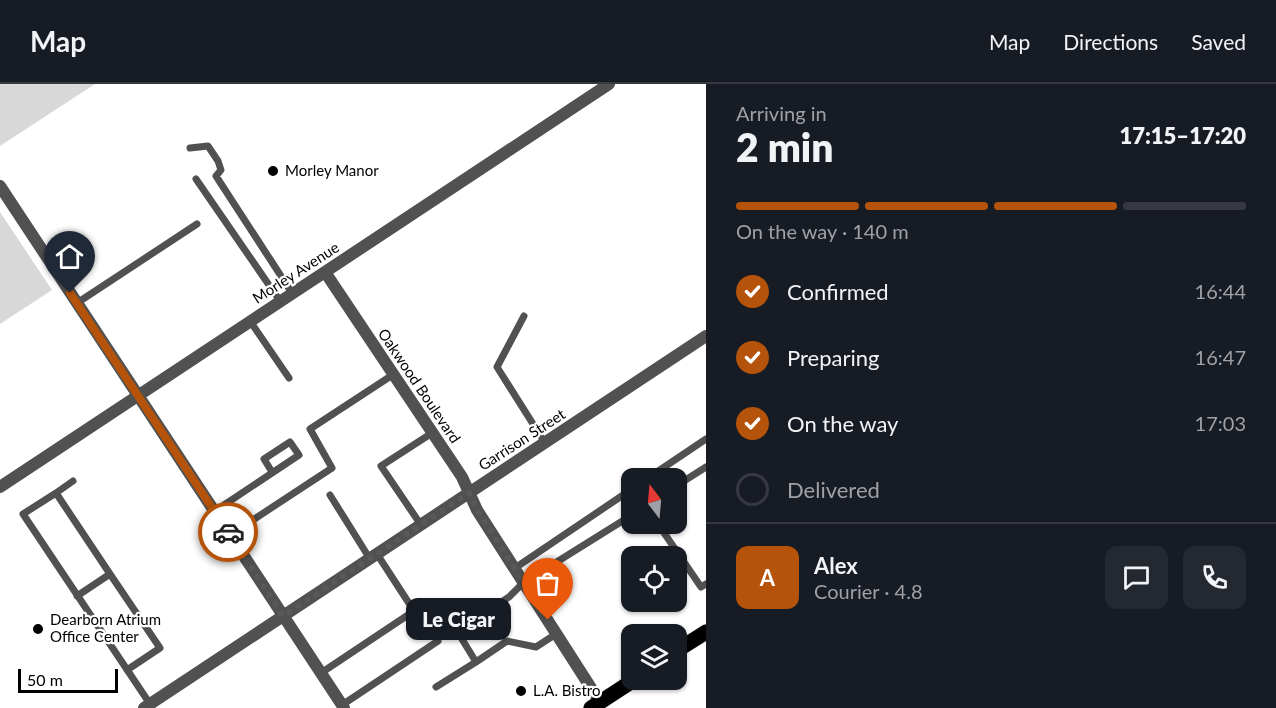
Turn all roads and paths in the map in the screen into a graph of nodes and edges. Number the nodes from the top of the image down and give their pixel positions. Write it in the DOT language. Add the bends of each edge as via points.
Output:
graph roads {
  1 [pos="609,84"];
  2 [pos="190,148"];
  3 [pos="196,179"];
  4 [pos="0,186"];
  5 [pos="198,224"];
  6 [pos="325,272"];
  7 [pos="292,294"];
  8 [pos="280,301"];
  9 [pos="77,303"];
  10 [pos="524,316"];
  11 [pos="250,321"];
  12 [pos="706,336"];
  13 [pos="394,375"];
  14 [pos="289,378"];
  15 [pos="138,396"];
  16 [pos="432,433"];
  17 [pos="706,439"];
  18 [pos="545,443"];
  19 [pos="706,467"];
  20 [pos="663,468"];
  21 [pos="272,472"];
  22 [pos="687,479"];
  23 [pos="74,481"];
  24 [pos="0,487"];
  25 [pos="56,493"];
  26 [pos="469,493"];
  27 [pos="330,495"];
  28 [pos="621,496"];
  29 [pos="214,511"];
  30 [pos="621,522"];
  31 [pos="421,525"];
  32 [pos="229,533"];
  33 [pos="665,534"];
  34 [pos="207,547"];
  35 [pos="373,556"];
  36 [pos="515,568"];
  37 [pos="110,574"];
  38 [pos="523,583"];
  39 [pos="706,584"];
  40 [pos="77,596"];
  41 [pos="414,611"];
  42 [pos="283,616"];
  43 [pos="706,632"];
  44 [pos="556,634"];
  45 [pos="687,644"];
  46 [pos="476,662"];
  47 [pos="127,670"];
  48 [pos="321,673"];
  49 [pos="436,687"];
  50 [pos="621,688"];
  51 [pos="595,705"];
  52 [pos="147,706"];
  53 [pos="343,706"];
  1 -- 6 [label="street, Morley Avenue"];
  2 -- 7 [label="lane" via="208,146 221,170 216,176"];
  3 -- 8 [label="lane"];
  4 -- 9 [label="street"];
  5 -- 9 [label="lane"];
  6 -- 7 [label="street, Morley Avenue"];
  6 -- 13 [label="street, Oakwood Boulevard"];
  7 -- 8 [label="street, Morley Avenue"];
  8 -- 11 [label="street, Morley Avenue"];
  9 -- 15 [label="street"];
  10 -- 18 [label="lane" via="497,367"];
  11 -- 14 [label="lane"];
  11 -- 15 [label="street, Morley Avenue"];
  12 -- 18 [label="street, Garrison Street"];
  13 -- 16 [label="street, Oakwood Boulevard"];
  13 -- 32 [label="lane" via="310,429 332,468"];
  15 -- 24 [label="street, Morley Avenue"];
  15 -- 29 [label="street"];
  16 -- 26 [label="street, Oakwood Boulevard"];
  16 -- 31 [label="lane" via="381,466"];
  17 -- 20 [label="lane"];
  18 -- 26 [label="street, Garrison Street"];
  19 -- 22 [label="lane"];
  21 -- 21 [label="lane" via="299,455 290,442 264,459"];
  21 -- 29 [label="lane"];
  23 -- 25 [label="lane"];
  25 -- 37 [label="lane"];
  25 -- 40 [label="lane" via="24,514"];
  26 -- 31 [label="street, Garrison Street"];
  26 -- 36 [label="street, Oakwood Boulevard"];
  27 -- 35 [label="lane"];
  28 -- 36 [label="lane"];
  29 -- 32 [label="street"];
  30 -- 38 [label="lane"];
  31 -- 35 [label="street, Garrison Street"];
  32 -- 34 [label="lane"];
  32 -- 42 [label="street"];
  33 -- 39 [label="lane" via="701,587"];
  35 -- 41 [label="lane"];
  35 -- 42 [label="street, Garrison Street"];
  36 -- 38 [label="street, Oakwood Boulevard"];
  37 -- 40 [label="lane"];
  37 -- 47 [label="lane" via="160,648"];
  38 -- 44 [label="street, Oakwood Boulevard"];
  38 -- 46 [label="lane" via="509,597 457,631"];
  40 -- 47 [label="lane"];
  41 -- 48 [label="lane"];
  41 -- 53 [label="lane" via="417,609 438,641"];
  42 -- 48 [label="street"];
  42 -- 52 [label="street, Garrison Street"];
  43 -- 45 [label="main road"];
  44 -- 46 [label="lane" via="536,647 507,641"];
  44 -- 51 [label="street, Oakwood Boulevard"];
  46 -- 49 [label="lane"];
  47 -- 52 [label="lane"];
  48 -- 53 [label="street"];
  50 -- 51 [label="main road"];
}
